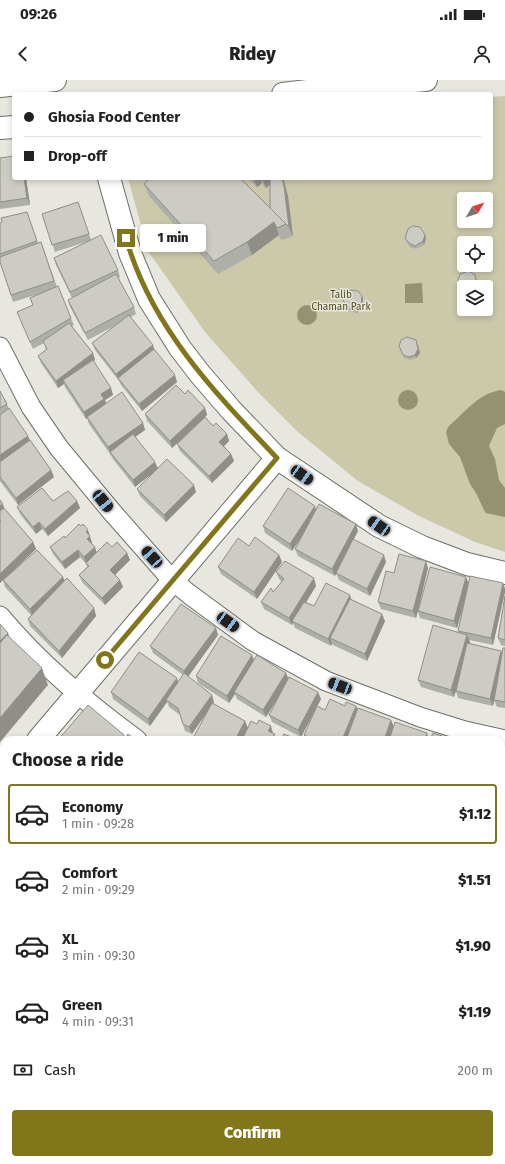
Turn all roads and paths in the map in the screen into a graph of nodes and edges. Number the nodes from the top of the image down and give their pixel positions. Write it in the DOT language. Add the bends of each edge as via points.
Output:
graph roads {
  1 [pos="55,80"];
  2 [pos="426,80"];
  3 [pos="330,84"];
  4 [pos="0,86"];
  5 [pos="292,92"];
  6 [pos="12,127"];
  7 [pos="0,128"];
  8 [pos="110,180"];
  9 [pos="0,347"];
  10 [pos="277,458"];
  11 [pos="505,573"];
  12 [pos="172,580"];
  13 [pos="0,616"];
  14 [pos="76,694"];
  15 [pos="41,736"];
  16 [pos="132,736"];
  17 [pos="487,736"];
  1 -- 4 [label="street"];
  2 -- 3 [label="street"];
  3 -- 5 [label="street"];
  6 -- 7 [label="street"];
  8 -- 10 [label="street" via="130,253 149,299 200,374"];
  9 -- 12 [label="street" via="31,407 59,448"];
  10 -- 11 [label="street" via="379,526 422,547 467,564"];
  10 -- 12 [label="street"];
  12 -- 14 [label="street"];
  12 -- 17 [label="street" via="253,641 326,681 420,717"];
  13 -- 14 [label="street" via="20,640"];
  14 -- 15 [label="street"];
  14 -- 16 [label="street"];
}
